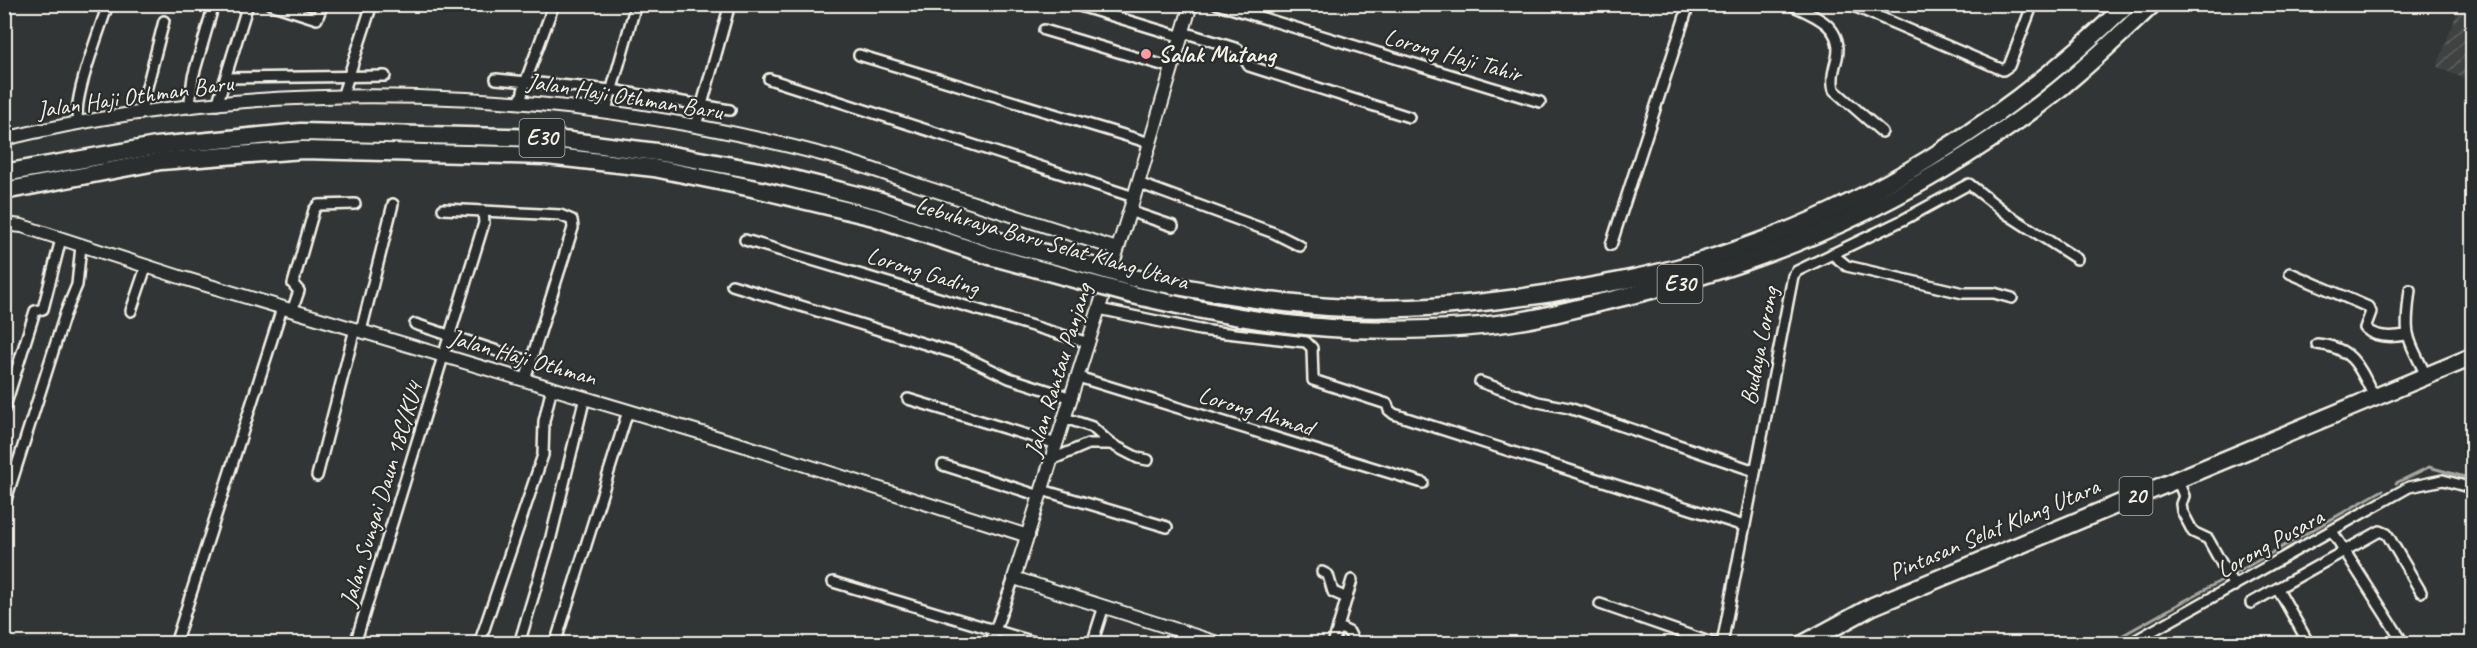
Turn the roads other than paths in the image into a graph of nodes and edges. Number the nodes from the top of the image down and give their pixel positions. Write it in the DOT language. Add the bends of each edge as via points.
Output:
graph roads {
  1 [pos="108,4"];
  2 [pos="214,4"];
  3 [pos="248,4"];
  4 [pos="270,4"];
  5 [pos="323,4"];
  6 [pos="372,4"];
  7 [pos="554,4"];
  8 [pos="636,4"];
  9 [pos="730,4"];
  10 [pos="1073,4"];
  11 [pos="1191,4"];
  12 [pos="1217,4"];
  13 [pos="1689,4"];
  14 [pos="1789,4"];
  15 [pos="1849,4"];
  16 [pos="2127,4"];
  17 [pos="2153,4"];
  18 [pos="2030,5"];
  19 [pos="164,21"];
  20 [pos="1044,30"];
  21 [pos="1182,35"];
  22 [pos="859,55"];
  23 [pos="1172,68"];
  24 [pos="386,76"];
  25 [pos="350,77"];
  26 [pos="226,78"];
  27 [pos="496,79"];
  28 [pos="769,80"];
  29 [pos="525,83"];
  30 [pos="612,90"];
  31 [pos="342,97"];
  32 [pos="521,100"];
  33 [pos="1540,102"];
  34 [pos="701,104"];
  35 [pos="217,105"];
  36 [pos="189,108"];
  37 [pos="606,110"];
  38 [pos="730,110"];
  39 [pos="140,114"];
  40 [pos="1409,117"];
  41 [pos="78,121"];
  42 [pos="696,126"];
  43 [pos="1882,132"];
  44 [pos="4,139"];
  45 [pos="1150,143"];
  46 [pos="4,173"];
  47 [pos="1138,183"];
  48 [pos="4,191"];
  49 [pos="1134,197"];
  50 [pos="356,204"];
  51 [pos="393,204"];
  52 [pos="443,209"];
  53 [pos="483,211"];
  54 [pos="1130,212"];
  55 [pos="4,224"];
  56 [pos="1173,226"];
  57 [pos="61,239"];
  58 [pos="745,240"];
  59 [pos="1611,245"];
  60 [pos="81,246"];
  61 [pos="1300,246"];
  62 [pos="1117,249"];
  63 [pos="1832,254"];
  64 [pos="2077,259"];
  65 [pos="146,267"];
  66 [pos="2290,273"];
  67 [pos="732,285"];
  68 [pos="2410,290"];
  69 [pos="2012,298"];
  70 [pos="287,309"];
  71 [pos="1099,309"];
  72 [pos="131,311"];
  73 [pos="415,324"];
  74 [pos="358,330"];
  75 [pos="451,336"];
  76 [pos="2406,336"];
  77 [pos="1089,343"];
  78 [pos="2316,344"];
  79 [pos="445,356"];
  80 [pos="2472,357"];
  81 [pos="531,362"];
  82 [pos="2426,375"];
  83 [pos="1078,377"];
  84 [pos="525,380"];
  85 [pos="1480,382"];
  86 [pos="552,387"];
  87 [pos="2374,397"];
  88 [pos="585,398"];
  89 [pos="1071,398"];
  90 [pos="908,399"];
  91 [pos="4,410"];
  92 [pos="628,411"];
  93 [pos="1065,418"];
  94 [pos="1057,444"];
  95 [pos="1111,444"];
  96 [pos="1053,459"];
  97 [pos="1148,460"];
  98 [pos="943,465"];
  99 [pos="1755,471"];
  100 [pos="316,476"];
  101 [pos="2177,479"];
  102 [pos="1423,483"];
  103 [pos="2472,488"];
  104 [pos="1041,493"];
  105 [pos="4,506"];
  106 [pos="1744,526"];
  107 [pos="1167,527"];
  108 [pos="2332,531"];
  109 [pos="1028,536"];
  110 [pos="2346,550"];
  111 [pos="1322,572"];
  112 [pos="1014,578"];
  113 [pos="1352,580"];
  114 [pos="833,582"];
  115 [pos="2234,586"];
  116 [pos="2278,588"];
  117 [pos="2421,592"];
  118 [pos="1347,598"];
  119 [pos="2251,603"];
  120 [pos="1600,604"];
  121 [pos="1104,606"];
  122 [pos="1338,627"];
  123 [pos="994,630"];
  124 [pos="1182,631"];
  125 [pos="2147,639"];
  126 [pos="2402,641"];
  127 [pos="175,644"];
  128 [pos="355,644"];
  129 [pos="479,644"];
  130 [pos="519,644"];
  131 [pos="555,644"];
  132 [pos="990,644"];
  133 [pos="1041,644"];
  134 [pos="1092,644"];
  135 [pos="1177,644"];
  136 [pos="1221,644"];
  137 [pos="1333,644"];
  138 [pos="1354,644"];
  139 [pos="1715,644"];
  140 [pos="1722,644"];
  141 [pos="1803,644"];
  142 [pos="2129,644"];
  143 [pos="2309,644"];
  1 -- 41 [label="street" via="84,80"];
  2 -- 36 [label="street" via="193,77"];
  3 -- 26 [label="street"];
  4 -- 5 [label="street" via="316,19"];
  6 -- 25 [label="street"];
  7 -- 29 [label="street"];
  8 -- 30 [label="street"];
  9 -- 34 [label="street"];
  10 -- 21 [label="street"];
  11 -- 21 [label="street, Jalan Rantau Panjang"];
  12 -- 33 [label="street, Lorong Haji Tahir"];
  13 -- 59 [label="street"];
  14 -- 43 [label="street" via="1826,21 1835,33 1838,51 1834,90"];
  15 -- 18 [label="street" via="2003,70 2009,66"];
  16 -- 46 [label="highway, Lebuhraya Baru Selat Klang Utara / E30, bridge" via="2081,49 2003,111 1917,165 1820,216 1688,265 1622,281 1437,307 1349,308 1266,301 1133,278 995,240 881,201 765,172 547,138 301,132 156,146"];
  17 -- 48 [label="highway, Lebuhraya Baru Selat Klang Utara / E30, bridge" via="2092,62 2024,117 1930,178 1831,229 1705,277 1524,320 1434,329 1345,329 1255,318 1133,295 990,256 874,217 752,188 654,168 547,156 303,150 161,162"];
  19 -- 39 [label="street"];
  20 -- 23 [label="street"];
  21 -- 23 [label="street, Jalan Rantau Panjang"];
  21 -- 40 [label="street" via="1238,49 1249,66"];
  22 -- 45 [label="street"];
  23 -- 45 [label="street, Jalan Rantau Panjang"];
  24 -- 25 [label="street"];
  25 -- 26 [label="street"];
  25 -- 31 [label="street"];
  26 -- 35 [label="street"];
  27 -- 29 [label="street"];
  28 -- 49 [label="street"];
  29 -- 30 [label="street"];
  29 -- 32 [label="street"];
  30 -- 34 [label="street"];
  30 -- 37 [label="street"];
  31 -- 32 [label="street, Jalan Haji Othman Baru"];
  31 -- 35 [label="street, Jalan Haji Othman Baru"];
  32 -- 37 [label="street, Jalan Haji Othman Baru"];
  34 -- 38 [label="street"];
  34 -- 42 [label="street"];
  35 -- 36 [label="street, Jalan Haji Othman Baru"];
  36 -- 39 [label="street, Jalan Haji Othman Baru"];
  37 -- 42 [label="street, Jalan Haji Othman Baru"];
  39 -- 41 [label="street, Jalan Haji Othman Baru"];
  41 -- 44 [label="street, Jalan Haji Othman Baru"];
  42 -- 62 [label="street, Jalan Haji Othman Baru" via="832,157"];
  45 -- 47 [label="street, Jalan Rantau Panjang"];
  47 -- 49 [label="street, Jalan Rantau Panjang"];
  47 -- 61 [label="street"];
  49 -- 54 [label="street, Jalan Rantau Panjang"];
  50 -- 70 [label="street" via="325,204 314,210 293,284 299,291"];
  51 -- 74 [label="street"];
  52 -- 53 [label="street"];
  53 -- 75 [label="street, Jalan Sungai Daun 18C/KU4" via="484,223"];
  53 -- 81 [label="street" via="560,215 572,220 573,228"];
  54 -- 56 [label="street"];
  54 -- 62 [label="street, Jalan Rantau Panjang"];
  55 -- 57 [label="street, Jalan Haji Othman"];
  57 -- 60 [label="street, Jalan Haji Othman"];
  57 -- 91 [label="street" via="43,309 35,311"];
  58 -- 77 [label="street, Lorong Gading"];
  60 -- 65 [label="street, Jalan Haji Othman"];
  60 -- 105 [label="street" via="77,285 64,314"];
  62 -- 71 [label="street, Jalan Rantau Panjang"];
  63 -- 64 [label="street, Budaya Lorong" via="1969,184"];
  63 -- 69 [label="street" via="1847,266 1963,293 1994,293"];
  63 -- 99 [label="street, Budaya Lorong" via="1806,265 1793,276"];
  65 -- 70 [label="street, Jalan Haji Othman"];
  65 -- 72 [label="street"];
  66 -- 76 [label="street" via="2368,307 2368,332"];
  67 -- 89 [label="street" via="961,355 1009,378"];
  68 -- 76 [label="street"];
  70 -- 74 [label="street, Jalan Haji Othman"];
  70 -- 127 [label="street"];
  71 -- 77 [label="street, Jalan Rantau Panjang"];
  71 -- 106 [label="street" via="1200,330 1306,342 1312,348 1313,380 1387,404 1389,410 1405,417"];
  73 -- 75 [label="street"];
  74 -- 79 [label="street, Jalan Haji Othman"];
  74 -- 100 [label="street"];
  75 -- 79 [label="street, Jalan Sungai Daun 18C/KU4"];
  75 -- 81 [label="street"];
  76 -- 82 [label="street"];
  77 -- 83 [label="street, Jalan Rantau Panjang"];
  78 -- 87 [label="street" via="2354,358"];
  79 -- 84 [label="street, Jalan Haji Othman"];
  79 -- 128 [label="street, Jalan Sungai Daun 18C/KU4"];
  80 -- 82 [label="highway, Pintasan Selat Klang Utara / 20"];
  81 -- 84 [label="street"];
  82 -- 87 [label="highway, Pintasan Selat Klang Utara / 20"];
  83 -- 89 [label="street, Jalan Rantau Panjang"];
  83 -- 102 [label="street, Lorong Ahmad"];
  84 -- 86 [label="street, Jalan Haji Othman"];
  85 -- 99 [label="street"];
  86 -- 88 [label="street, Jalan Haji Othman"];
  86 -- 129 [label="street" via="544,421 543,455"];
  87 -- 101 [label="highway, Pintasan Selat Klang Utara / 20"];
  88 -- 92 [label="street, Jalan Haji Othman"];
  88 -- 130 [label="street" via="551,537"];
  89 -- 93 [label="street, Jalan Rantau Panjang"];
  90 -- 94 [label="street"];
  92 -- 109 [label="street, Jalan Haji Othman"];
  92 -- 131 [label="street"];
  93 -- 94 [label="street, Jalan Rantau Panjang"];
  93 -- 95 [label="street" via="1092,427"];
  94 -- 96 [label="street, Jalan Rantau Panjang"];
  95 -- 96 [label="street" via="1088,444"];
  95 -- 97 [label="street"];
  96 -- 104 [label="street, Jalan Rantau Panjang"];
  98 -- 104 [label="street"];
  99 -- 106 [label="street, Budaya Lorong"];
  101 -- 115 [label="street" via="2184,496 2182,511 2193,532 2208,539"];
  101 -- 141 [label="highway, Pintasan Selat Klang Utara / 20" via="1873,606"];
  103 -- 108 [label="street, Lorong Pusara" via="2443,480 2409,487"];
  104 -- 107 [label="street"];
  104 -- 109 [label="street, Jalan Rantau Panjang"];
  106 -- 140 [label="street, Budaya Lorong"];
  108 -- 110 [label="street"];
  108 -- 115 [label="street, Lorong Pusara"];
  109 -- 112 [label="street, Jalan Rantau Panjang"];
  110 -- 116 [label="street"];
  110 -- 117 [label="street" via="2385,531"];
  110 -- 126 [label="street"];
  111 -- 118 [label="street" via="1328,575 1333,592"];
  112 -- 121 [label="street"];
  112 -- 123 [label="street, Jalan Rantau Panjang"];
  113 -- 118 [label="street"];
  114 -- 123 [label="street"];
  115 -- 125 [label="street, Lorong Pusara"];
  116 -- 119 [label="street"];
  116 -- 143 [label="street"];
  118 -- 122 [label="street"];
  120 -- 139 [label="street"];
  121 -- 124 [label="street"];
  121 -- 134 [label="street"];
  122 -- 137 [label="street"];
  122 -- 138 [label="street" via="1349,632"];
  123 -- 132 [label="street, Jalan Rantau Panjang"];
  123 -- 133 [label="street"];
  124 -- 135 [label="street"];
  124 -- 136 [label="street"];
  125 -- 142 [label="street, Lorong Pusara"];
}
